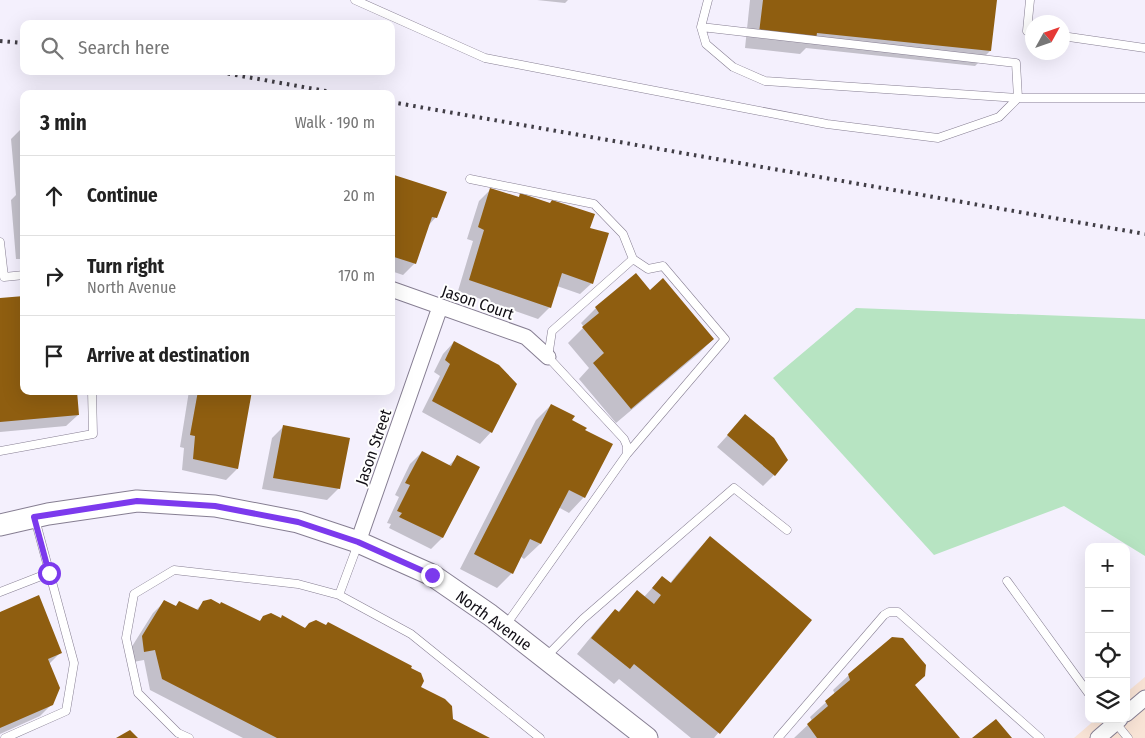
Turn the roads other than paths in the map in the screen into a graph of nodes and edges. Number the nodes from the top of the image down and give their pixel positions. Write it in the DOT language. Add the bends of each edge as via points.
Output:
graph roads {
  1 [pos="355,0"];
  2 [pos="708,0"];
  3 [pos="1030,0"];
  4 [pos="1029,15"];
  5 [pos="701,27"];
  6 [pos="1070,37"];
  7 [pos="1145,48"];
  8 [pos="1018,98"];
  9 [pos="1145,98"];
  10 [pos="470,179"];
  11 [pos="0,242"];
  12 [pos="633,259"];
  13 [pos="20,275"];
  14 [pos="395,290"];
  15 [pos="440,307"];
  16 [pos="548,357"];
  17 [pos="92,395"];
  18 [pos="0,451"];
  19 [pos="627,454"];
  20 [pos="34,517"];
  21 [pos="0,525"];
  22 [pos="787,530"];
  23 [pos="358,542"];
  24 [pos="49,573"];
  25 [pos="1007,581"];
  26 [pos="0,592"];
  27 [pos="339,595"];
  28 [pos="505,627"];
  29 [pos="545,658"];
  30 [pos="1085,688"];
  31 [pos="1145,698"];
  32 [pos="1130,710"];
  33 [pos="1114,723"];
  34 [pos="1120,723"];
  35 [pos="636,733"];
  36 [pos="6,738"];
  37 [pos="189,738"];
  38 [pos="540,738"];
  39 [pos="778,738"];
  40 [pos="1040,738"];
  41 [pos="1098,738"];
  42 [pos="1128,738"];
  1 -- 8 [label="lane" via="485,58 827,124 938,138 1000,117"];
  2 -- 5 [label="lane"];
  3 -- 4 [label="lane"];
  5 -- 8 [label="lane" via="706,44 733,67 765,81"];
  5 -- 8 [label="lane" via="1016,63"];
  6 -- 7 [label="lane"];
  8 -- 9 [label="lane"];
  10 -- 12 [label="lane" via="594,204 624,234"];
  11 -- 13 [label="lane" via="4,277"];
  12 -- 16 [label="lane" via="552,330"];
  12 -- 19 [label="lane" via="648,269 663,266 725,339"];
  14 -- 15 [label="street, Jason Court"];
  15 -- 16 [label="street, Jason Court" via="526,337"];
  15 -- 23 [label="street, Jason Street"];
  16 -- 19 [label="lane" via="624,439"];
  17 -- 18 [label="lane" via="93,434"];
  19 -- 28 [label="lane"];
  20 -- 21 [label="main road, North Avenue"];
  20 -- 23 [label="main road, North Avenue" via="137,501 215,506 298,522"];
  20 -- 24 [label="lane"];
  22 -- 29 [label="lane" via="734,488 583,619"];
  23 -- 27 [label="lane"];
  23 -- 28 [label="main road, North Avenue" via="432,575"];
  24 -- 26 [label="lane"];
  24 -- 36 [label="lane" via="74,663 66,711"];
  25 -- 30 [label="lane"];
  27 -- 37 [label="lane" via="298,584 174,570 134,594 126,638 138,693 178,733"];
  27 -- 38 [label="lane" via="411,634"];
  28 -- 29 [label="main road, North Avenue"];
  29 -- 35 [label="main road, North Avenue"];
  31 -- 32 [label="street"];
  33 -- 41 [label="street"];
  34 -- 42 [label="lane"];
  39 -- 40 [label="lane" via="889,612 898,612"];
}
